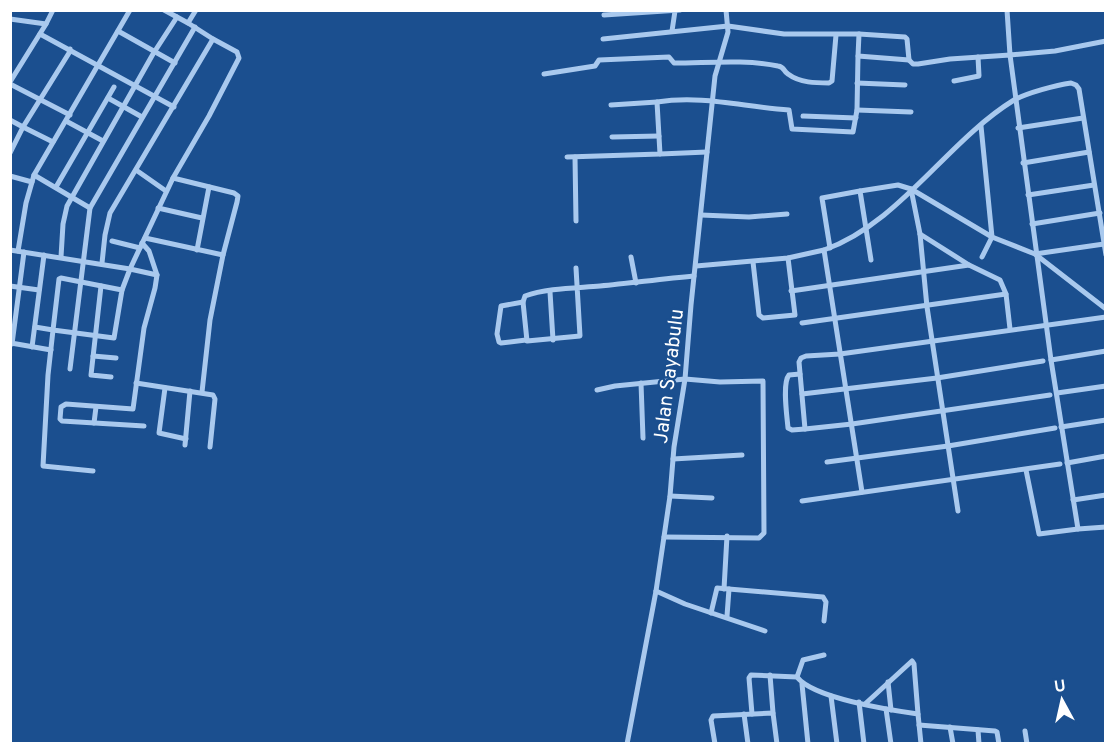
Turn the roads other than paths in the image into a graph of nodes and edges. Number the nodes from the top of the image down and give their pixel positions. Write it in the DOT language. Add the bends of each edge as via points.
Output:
graph roads {
  1 [pos="53,10"];
  2 [pos="130,10"];
  3 [pos="164,10"];
  4 [pos="196,10"];
  5 [pos="726,10"];
  6 [pos="1007,10"];
  7 [pos="678,11"];
  8 [pos="603,15"];
  9 [pos="177,17"];
  10 [pos="10,20"];
  11 [pos="188,23"];
  12 [pos="46,24"];
  13 [pos="728,26"];
  14 [pos="195,27"];
  15 [pos="118,31"];
  16 [pos="672,31"];
  17 [pos="40,34"];
  18 [pos="859,34"];
  19 [pos="836,35"];
  20 [pos="213,39"];
  21 [pos="603,39"];
  22 [pos="1106,41"];
  23 [pos="70,49"];
  24 [pos="154,51"];
  25 [pos="1010,55"];
  26 [pos="858,56"];
  27 [pos="978,57"];
  28 [pos="909,60"];
  29 [pos="176,63"];
  30 [pos="718,63"];
  31 [pos="98,64"];
  32 [pos="544,75"];
  33 [pos="954,81"];
  34 [pos="10,83"];
  35 [pos="857,83"];
  36 [pos="905,85"];
  37 [pos="135,86"];
  38 [pos="114,87"];
  39 [pos="154,96"];
  40 [pos="108,98"];
  41 [pos="40,100"];
  42 [pos="712,100"];
  43 [pos="1015,100"];
  44 [pos="657,102"];
  45 [pos="611,105"];
  46 [pos="123,107"];
  47 [pos="174,107"];
  48 [pos="856,110"];
  49 [pos="911,112"];
  50 [pos="70,115"];
  51 [pos="803,116"];
  52 [pos="142,117"];
  53 [pos="856,118"];
  54 [pos="1083,118"];
  55 [pos="10,120"];
  56 [pos="66,121"];
  57 [pos="981,126"];
  58 [pos="23,127"];
  59 [pos="1018,128"];
  60 [pos="87,132"];
  61 [pos="658,136"];
  62 [pos="612,137"];
  63 [pos="104,141"];
  64 [pos="52,142"];
  65 [pos="707,152"];
  66 [pos="1089,152"];
  67 [pos="10,153"];
  68 [pos="660,154"];
  69 [pos="567,157"];
  70 [pos="575,157"];
  71 [pos="1023,163"];
  72 [pos="136,170"];
  73 [pos="34,175"];
  74 [pos="10,176"];
  75 [pos="173,178"];
  76 [pos="32,182"];
  77 [pos="1094,185"];
  78 [pos="56,187"];
  79 [pos="209,187"];
  80 [pos="911,189"];
  81 [pos="166,190"];
  82 [pos="860,191"];
  83 [pos="1028,195"];
  84 [pos="72,197"];
  85 [pos="90,208"];
  86 [pos="158,208"];
  87 [pos="1100,213"];
  88 [pos="701,214"];
  89 [pos="787,214"];
  90 [pos="202,218"];
  91 [pos="576,220"];
  92 [pos="1032,224"];
  93 [pos="866,230"];
  94 [pos="920,234"];
  95 [pos="992,237"];
  96 [pos="112,241"];
  97 [pos="142,243"];
  98 [pos="1104,244"];
  99 [pos="827,249"];
  100 [pos="10,250"];
  101 [pos="197,250"];
  102 [pos="21,252"];
  103 [pos="1035,254"];
  104 [pos="44,255"];
  105 [pos="223,255"];
  106 [pos="1106,255"];
  107 [pos="61,257"];
  108 [pos="632,257"];
  109 [pos="982,257"];
  110 [pos="788,258"];
  111 [pos="871,260"];
  112 [pos="83,261"];
  113 [pos="753,262"];
  114 [pos="102,263"];
  115 [pos="969,264"];
  116 [pos="696,266"];
  117 [pos="576,268"];
  118 [pos="130,269"];
  119 [pos="923,270"];
  120 [pos="157,275"];
  121 [pos="694,276"];
  122 [pos="81,282"];
  123 [pos="636,283"];
  124 [pos="830,284"];
  125 [pos="10,286"];
  126 [pos="101,286"];
  127 [pos="20,287"];
  128 [pos="579,288"];
  129 [pos="39,290"];
  130 [pos="122,290"];
  131 [pos="791,291"];
  132 [pos="550,292"];
  133 [pos="1006,294"];
  134 [pos="523,302"];
  135 [pos="927,307"];
  136 [pos="1106,309"];
  137 [pos="1106,317"];
  138 [pos="835,319"];
  139 [pos="802,323"];
  140 [pos="1045,324"];
  141 [pos="35,327"];
  142 [pos="1010,329"];
  143 [pos="53,330"];
  144 [pos="75,333"];
  145 [pos="96,336"];
  146 [pos="526,340"];
  147 [pos="553,340"];
  148 [pos="933,341"];
  149 [pos="11,343"];
  150 [pos="32,347"];
  151 [pos="51,350"];
  152 [pos="1106,351"];
  153 [pos="840,354"];
  154 [pos="93,356"];
  155 [pos="116,358"];
  156 [pos="1051,360"];
  157 [pos="1043,361"];
  158 [pos="70,369"];
  159 [pos="800,374"];
  160 [pos="111,377"];
  161 [pos="937,378"];
  162 [pos="686,379"];
  163 [pos="136,383"];
  164 [pos="641,383"];
  165 [pos="1106,386"];
  166 [pos="165,388"];
  167 [pos="847,389"];
  168 [pos="597,390"];
  169 [pos="190,391"];
  170 [pos="202,392"];
  171 [pos="1057,393"];
  172 [pos="802,394"];
  173 [pos="1050,395"];
  174 [pos="96,407"];
  175 [pos="134,409"];
  176 [pos="142,411"];
  177 [pos="944,411"];
  178 [pos="1106,420"];
  179 [pos="94,423"];
  180 [pos="852,424"];
  181 [pos="144,426"];
  182 [pos="1058,428"];
  183 [pos="805,429"];
  184 [pos="643,438"];
  185 [pos="948,446"];
  186 [pos="210,447"];
  187 [pos="742,455"];
  188 [pos="1106,456"];
  189 [pos="857,458"];
  190 [pos="673,459"];
  191 [pos="827,462"];
  192 [pos="1067,463"];
  193 [pos="1060,464"];
  194 [pos="1026,470"];
  195 [pos="93,471"];
  196 [pos="954,480"];
  197 [pos="862,492"];
  198 [pos="1106,495"];
  199 [pos="670,496"];
  200 [pos="712,498"];
  201 [pos="1073,500"];
  202 [pos="802,501"];
  203 [pos="958,511"];
  204 [pos="1106,527"];
  205 [pos="1078,529"];
  206 [pos="727,536"];
  207 [pos="664,537"];
  208 [pos="727,589"];
  209 [pos="656,591"];
  210 [pos="711,613"];
  211 [pos="726,616"];
  212 [pos="824,621"];
  213 [pos="765,631"];
  214 [pos="824,655"];
  215 [pos="770,675"];
  216 [pos="797,677"];
  217 [pos="888,682"];
  218 [pos="802,684"];
  219 [pos="831,696"];
  220 [pos="862,703"];
  221 [pos="889,709"];
  222 [pos="773,712"];
  223 [pos="744,714"];
  224 [pos="752,714"];
  225 [pos="918,714"];
  226 [pos="919,725"];
  227 [pos="951,728"];
  228 [pos="978,730"];
  229 [pos="1025,731"];
  230 [pos="627,744"];
  231 [pos="715,744"];
  232 [pos="747,744"];
  233 [pos="777,744"];
  234 [pos="808,744"];
  235 [pos="837,744"];
  236 [pos="864,744"];
  237 [pos="891,744"];
  238 [pos="921,744"];
  239 [pos="953,744"];
  240 [pos="980,744"];
  241 [pos="999,744"];
  242 [pos="1027,744"];
  1 -- 12 [label="street"];
  2 -- 15 [label="street"];
  3 -- 9 [label="street"];
  4 -- 11 [label="street"];
  5 -- 13 [label="street, Jalan Sayabulu"];
  6 -- 25 [label="street"];
  7 -- 8 [label="street"];
  7 -- 16 [label="street"];
  9 -- 11 [label="street"];
  9 -- 24 [label="street"];
  10 -- 12 [label="street"];
  11 -- 14 [label="street"];
  12 -- 17 [label="street"];
  13 -- 16 [label="street"];
  13 -- 19 [label="street" via="784,34"];
  13 -- 30 [label="street, Jalan Sayabulu"];
  14 -- 20 [label="street"];
  14 -- 29 [label="street"];
  15 -- 24 [label="street"];
  15 -- 31 [label="street"];
  16 -- 21 [label="street"];
  17 -- 23 [label="street"];
  17 -- 34 [label="street"];
  18 -- 19 [label="street"];
  18 -- 26 [label="street"];
  18 -- 28 [label="street" via="905,37"];
  19 -- 30 [label="street" via="829,83 791,76 781,66"];
  20 -- 47 [label="street"];
  20 -- 75 [label="street" via="237,52 239,58"];
  22 -- 25 [label="street"];
  23 -- 31 [label="street"];
  23 -- 41 [label="street"];
  24 -- 29 [label="street"];
  24 -- 37 [label="street"];
  25 -- 27 [label="street"];
  25 -- 43 [label="street"];
  26 -- 28 [label="street"];
  26 -- 35 [label="street"];
  27 -- 28 [label="street" via="918,64"];
  27 -- 33 [label="street" via="979,76"];
  29 -- 39 [label="street"];
  30 -- 32 [label="street" via="674,63 669,57 620,58"];
  30 -- 42 [label="street, Jalan Sayabulu"];
  31 -- 37 [label="street"];
  31 -- 50 [label="street"];
  34 -- 41 [label="street"];
  35 -- 36 [label="street"];
  35 -- 48 [label="street"];
  37 -- 39 [label="street"];
  37 -- 46 [label="street"];
  38 -- 40 [label="street"];
  39 -- 47 [label="street"];
  39 -- 52 [label="street"];
  40 -- 46 [label="street"];
  40 -- 60 [label="street"];
  41 -- 50 [label="street"];
  41 -- 58 [label="street"];
  42 -- 44 [label="street"];
  42 -- 53 [label="street" via="789,110 793,129 851,132"];
  42 -- 65 [label="street, Jalan Sayabulu"];
  43 -- 54 [label="street" via="1066,84 1076,85"];
  43 -- 57 [label="street"];
  43 -- 59 [label="street"];
  44 -- 45 [label="street"];
  44 -- 61 [label="street"];
  46 -- 52 [label="street"];
  46 -- 63 [label="street"];
  47 -- 72 [label="street"];
  48 -- 49 [label="street"];
  48 -- 53 [label="street"];
  50 -- 56 [label="street"];
  51 -- 53 [label="street"];
  52 -- 85 [label="street"];
  54 -- 59 [label="street"];
  54 -- 66 [label="street"];
  55 -- 58 [label="street"];
  56 -- 60 [label="street"];
  56 -- 64 [label="street"];
  57 -- 80 [label="street"];
  57 -- 95 [label="street"];
  58 -- 64 [label="street"];
  58 -- 67 [label="street"];
  59 -- 71 [label="street"];
  60 -- 63 [label="street"];
  60 -- 78 [label="street"];
  61 -- 62 [label="street"];
  61 -- 68 [label="street"];
  63 -- 84 [label="street"];
  64 -- 73 [label="street"];
  65 -- 68 [label="street"];
  65 -- 88 [label="street, Jalan Sayabulu"];
  66 -- 71 [label="street"];
  66 -- 77 [label="street"];
  68 -- 70 [label="street"];
  69 -- 70 [label="street"];
  70 -- 91 [label="street"];
  71 -- 83 [label="street"];
  72 -- 81 [label="street"];
  72 -- 114 [label="street" via="111,213"];
  73 -- 76 [label="street"];
  73 -- 78 [label="street"];
  74 -- 76 [label="street"];
  75 -- 79 [label="street"];
  75 -- 81 [label="street"];
  76 -- 102 [label="street"];
  77 -- 83 [label="street"];
  77 -- 87 [label="street"];
  78 -- 84 [label="street"];
  79 -- 90 [label="street"];
  79 -- 105 [label="street" via="238,196"];
  80 -- 82 [label="street" via="898,185"];
  80 -- 93 [label="street"];
  80 -- 94 [label="street"];
  80 -- 95 [label="street"];
  81 -- 86 [label="street"];
  82 -- 93 [label="street"];
  82 -- 99 [label="street" via="822,198"];
  83 -- 92 [label="street"];
  84 -- 85 [label="street"];
  84 -- 107 [label="street" via="63,224"];
  85 -- 112 [label="street"];
  86 -- 90 [label="street"];
  86 -- 97 [label="street"];
  87 -- 92 [label="street"];
  87 -- 98 [label="street"];
  88 -- 89 [label="street"];
  88 -- 116 [label="street, Jalan Sayabulu"];
  90 -- 101 [label="street"];
  92 -- 103 [label="street"];
  93 -- 99 [label="street"];
  93 -- 111 [label="street"];
  94 -- 115 [label="street"];
  94 -- 119 [label="street"];
  95 -- 103 [label="street"];
  95 -- 109 [label="street"];
  96 -- 97 [label="street"];
  97 -- 101 [label="street"];
  97 -- 118 [label="street"];
  97 -- 120 [label="street"];
  98 -- 103 [label="street"];
  98 -- 106 [label="street"];
  99 -- 110 [label="street"];
  99 -- 124 [label="street"];
  100 -- 102 [label="street"];
  101 -- 105 [label="street"];
  102 -- 104 [label="street"];
  102 -- 127 [label="street"];
  103 -- 136 [label="street"];
  103 -- 140 [label="street"];
  104 -- 107 [label="street"];
  104 -- 129 [label="street"];
  105 -- 170 [label="street" via="210,320"];
  107 -- 112 [label="street"];
  108 -- 123 [label="street"];
  110 -- 113 [label="street"];
  110 -- 131 [label="street"];
  112 -- 114 [label="street"];
  112 -- 122 [label="street"];
  113 -- 116 [label="street"];
  113 -- 131 [label="street" via="761,317 795,315"];
  114 -- 118 [label="street"];
  115 -- 119 [label="street"];
  115 -- 133 [label="street" via="998,279"];
  116 -- 121 [label="street, Jalan Sayabulu"];
  117 -- 128 [label="street"];
  118 -- 120 [label="street"];
  118 -- 130 [label="street"];
  119 -- 124 [label="street"];
  119 -- 135 [label="street"];
  120 -- 163 [label="street"];
  121 -- 123 [label="street"];
  121 -- 162 [label="street, Jalan Sayabulu"];
  122 -- 126 [label="street"];
  122 -- 143 [label="street" via="59,279"];
  122 -- 144 [label="street"];
  123 -- 128 [label="street"];
  124 -- 131 [label="street"];
  124 -- 138 [label="street"];
  125 -- 127 [label="street"];
  126 -- 130 [label="street"];
  126 -- 145 [label="street"];
  127 -- 129 [label="street"];
  127 -- 149 [label="street"];
  128 -- 132 [label="street"];
  128 -- 147 [label="street" via="580,336"];
  129 -- 141 [label="street"];
  130 -- 145 [label="street" via="114,338"];
  132 -- 134 [label="street" via="525,296"];
  132 -- 147 [label="street"];
  133 -- 135 [label="street"];
  133 -- 142 [label="street"];
  134 -- 146 [label="street"];
  134 -- 146 [label="street" via="500,308 497,333 501,343"];
  135 -- 138 [label="street"];
  135 -- 148 [label="street"];
  137 -- 140 [label="street"];
  138 -- 139 [label="street"];
  138 -- 153 [label="street"];
  140 -- 142 [label="street"];
  140 -- 156 [label="street"];
  141 -- 143 [label="street"];
  141 -- 150 [label="street"];
  142 -- 148 [label="street"];
  143 -- 144 [label="street"];
  143 -- 151 [label="street"];
  144 -- 145 [label="street"];
  144 -- 158 [label="street"];
  145 -- 154 [label="street"];
  146 -- 147 [label="street"];
  148 -- 153 [label="street"];
  148 -- 161 [label="street"];
  149 -- 150 [label="street"];
  150 -- 151 [label="street"];
  151 -- 195 [label="street" via="43,466"];
  152 -- 156 [label="street"];
  153 -- 159 [label="street" via="801,358"];
  153 -- 167 [label="street"];
  154 -- 155 [label="street"];
  154 -- 160 [label="street" via="91,375"];
  156 -- 171 [label="street"];
  157 -- 161 [label="street"];
  159 -- 172 [label="street"];
  159 -- 183 [label="street" via="789,375 785,380 788,428"];
  161 -- 167 [label="street"];
  161 -- 177 [label="street"];
  162 -- 164 [label="street"];
  162 -- 190 [label="street, Jalan Sayabulu"];
  162 -- 206 [label="street" via="759,380 764,386 764,533 759,538"];
  163 -- 166 [label="street"];
  163 -- 175 [label="street"];
  164 -- 168 [label="street"];
  164 -- 184 [label="street"];
  165 -- 171 [label="street"];
  166 -- 169 [label="street"];
  166 -- 169 [label="street" via="159,433 185,442"];
  167 -- 172 [label="street"];
  167 -- 180 [label="street"];
  169 -- 170 [label="street"];
  170 -- 186 [label="street" via="215,399"];
  171 -- 182 [label="street"];
  172 -- 183 [label="street"];
  173 -- 177 [label="street"];
  174 -- 175 [label="street"];
  174 -- 179 [label="street"];
  174 -- 179 [label="street" via="66,404 60,411 62,421"];
  175 -- 176 [label="street"];
  177 -- 180 [label="street"];
  177 -- 185 [label="street"];
  178 -- 182 [label="street"];
  179 -- 181 [label="street"];
  180 -- 183 [label="street"];
  180 -- 189 [label="street"];
  182 -- 185 [label="street"];
  182 -- 192 [label="street"];
  185 -- 189 [label="street"];
  185 -- 196 [label="street"];
  187 -- 190 [label="street"];
  188 -- 192 [label="street"];
  189 -- 191 [label="street"];
  189 -- 197 [label="street"];
  190 -- 199 [label="street, Jalan Sayabulu"];
  192 -- 201 [label="street"];
  193 -- 194 [label="street"];
  194 -- 196 [label="street"];
  194 -- 205 [label="street" via="1040,534"];
  196 -- 197 [label="street"];
  196 -- 203 [label="street"];
  197 -- 202 [label="street"];
  198 -- 201 [label="street"];
  199 -- 200 [label="street"];
  199 -- 207 [label="street, Jalan Sayabulu"];
  201 -- 205 [label="street"];
  204 -- 205 [label="street"];
  206 -- 207 [label="street"];
  206 -- 208 [label="street"];
  207 -- 209 [label="street, Jalan Sayabulu"];
  208 -- 210 [label="street" via="717,588"];
  208 -- 211 [label="street"];
  208 -- 212 [label="street" via="823,597"];
  209 -- 210 [label="street"];
  209 -- 230 [label="street, Jalan Sayabulu"];
  210 -- 211 [label="street"];
  211 -- 213 [label="street"];
  214 -- 216 [label="street" via="803,660"];
  215 -- 216 [label="street"];
  215 -- 222 [label="street"];
  215 -- 224 [label="street" via="755,674 749,678"];
  216 -- 218 [label="street"];
  217 -- 220 [label="street"];
  217 -- 221 [label="street"];
  217 -- 225 [label="street" via="913,662"];
  218 -- 219 [label="street"];
  218 -- 234 [label="street"];
  219 -- 220 [label="street"];
  219 -- 235 [label="street"];
  220 -- 221 [label="street"];
  220 -- 236 [label="street"];
  221 -- 225 [label="street"];
  221 -- 237 [label="street"];
  222 -- 224 [label="street"];
  222 -- 233 [label="street"];
  223 -- 224 [label="street"];
  223 -- 231 [label="street" via="711,717"];
  223 -- 232 [label="street"];
  225 -- 226 [label="street"];
  226 -- 227 [label="street"];
  226 -- 238 [label="street"];
  227 -- 228 [label="street"];
  227 -- 239 [label="street"];
  228 -- 240 [label="street"];
  228 -- 241 [label="street" via="997,732"];
  229 -- 242 [label="street"];
}
